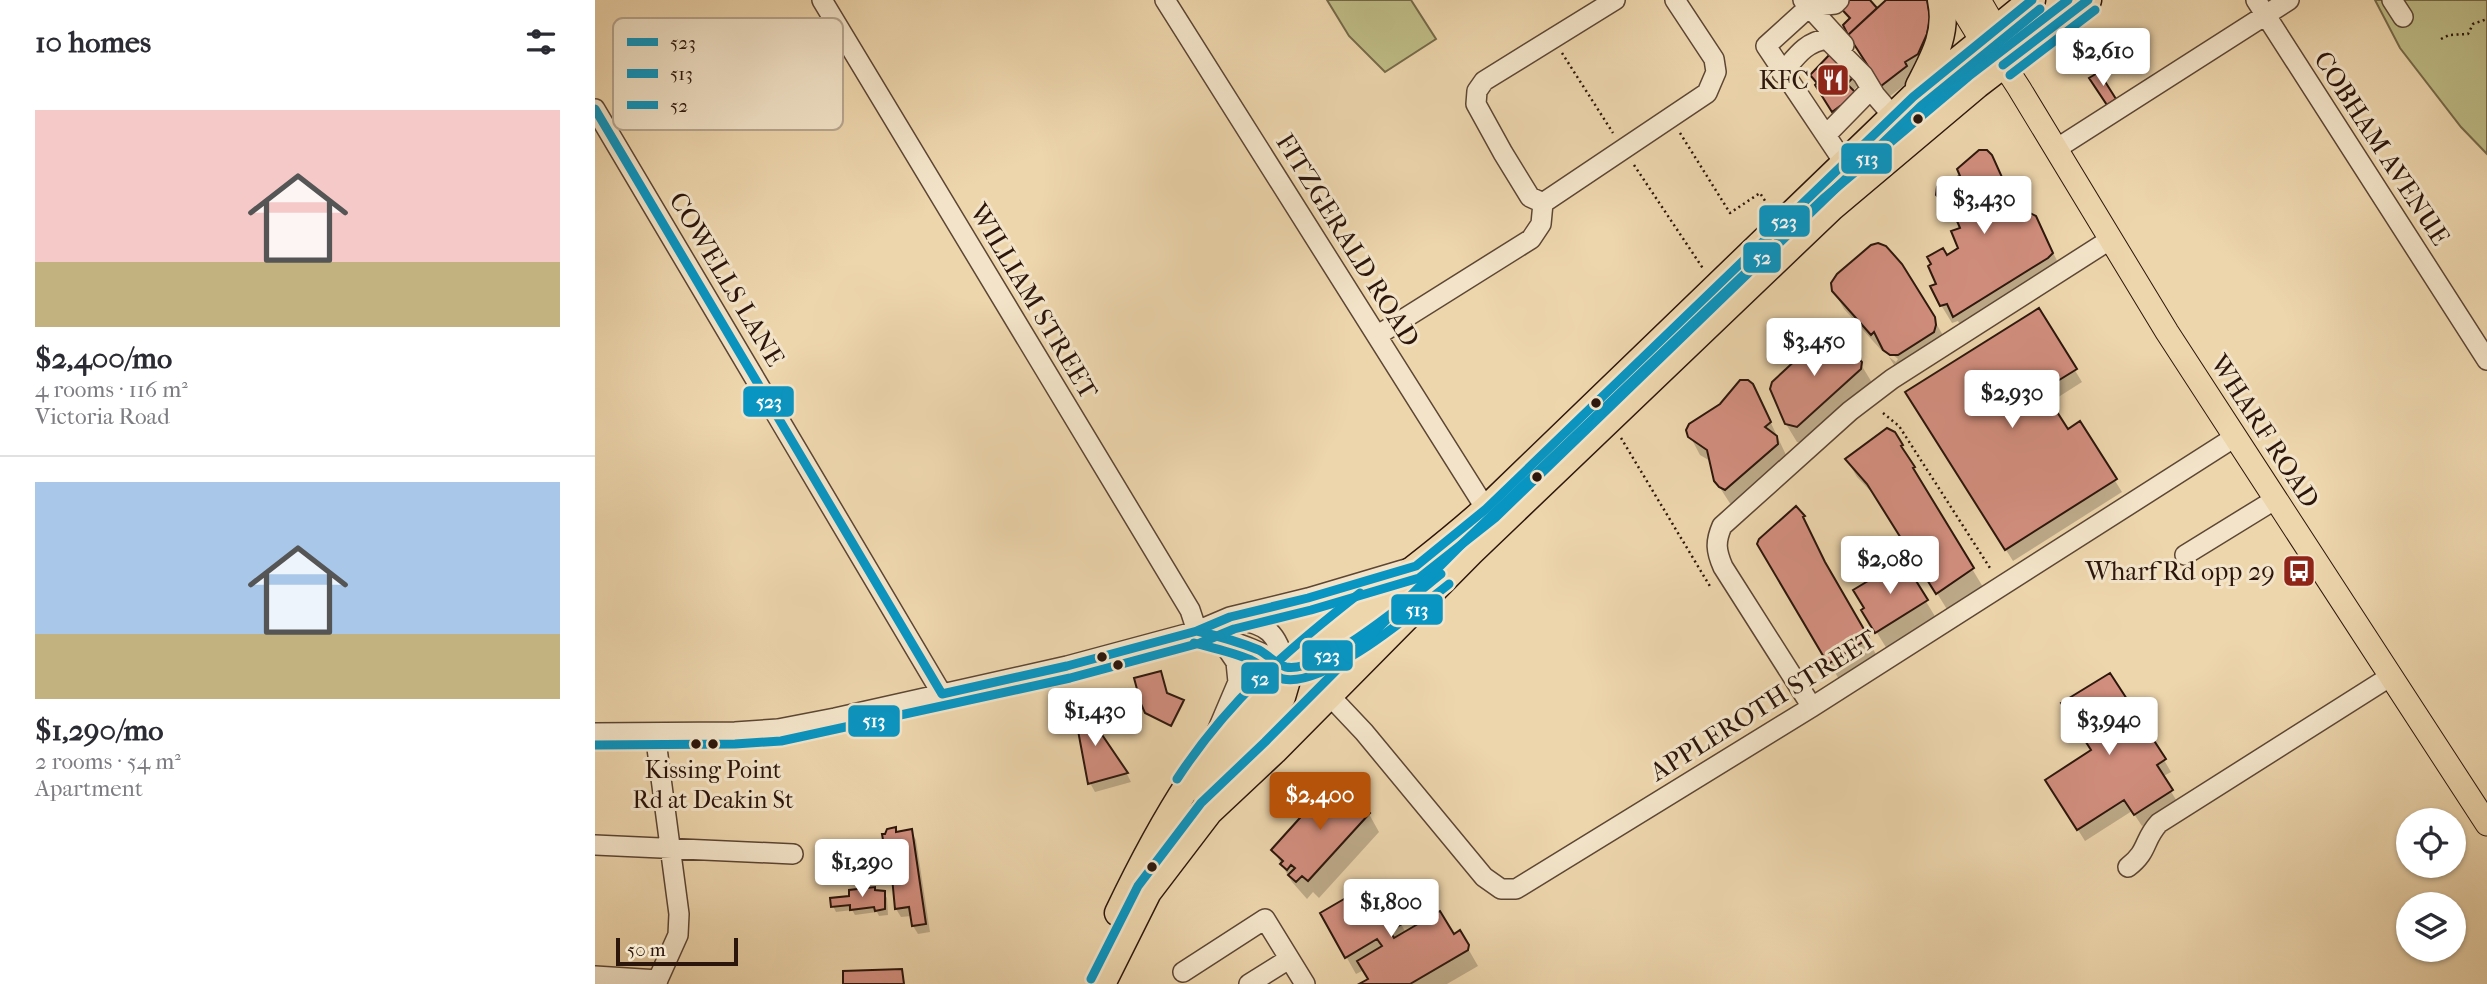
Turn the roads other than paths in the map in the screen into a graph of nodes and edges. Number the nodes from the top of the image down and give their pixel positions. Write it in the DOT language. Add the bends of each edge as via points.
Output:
graph roads {
  1 [pos="822,0"];
  2 [pos="1615,0"];
  3 [pos="1675,0"];
  4 [pos="1839,0"];
  5 [pos="1941,0"];
  6 [pos="1958,0"];
  7 [pos="1979,0"];
  8 [pos="2032,0"];
  9 [pos="2088,0"];
  10 [pos="2289,0"];
  11 [pos="1169,1"];
  12 [pos="1806,4"];
  13 [pos="2260,8"];
  14 [pos="833,18"];
  15 [pos="843,35"];
  16 [pos="1989,35"];
  17 [pos="2004,65"];
  18 [pos="1782,73"];
  19 [pos="1871,89"];
  20 [pos="1913,97"];
  21 [pos="595,108"];
  22 [pos="1893,116"];
  23 [pos="1826,135"];
  24 [pos="2056,149"];
  25 [pos="1845,164"];
  26 [pos="1542,203"];
  27 [pos="2111,239"];
  28 [pos="1378,335"];
  29 [pos="2487,360"];
  30 [pos="2235,437"];
  31 [pos="2276,499"];
  32 [pos="1486,509"];
  33 [pos="1471,552"];
  34 [pos="2185,555"];
  35 [pos="1416,566"];
  36 [pos="1230,617"];
  37 [pos="1197,631"];
  38 [pos="1220,638"];
  39 [pos="1287,667"];
  40 [pos="2391,676"];
  41 [pos="942,694"];
  42 [pos="1329,695"];
  43 [pos="1812,707"];
  44 [pos="595,733"];
  45 [pos="655,733"];
  46 [pos="1206,756"];
  47 [pos="2487,824"];
  48 [pos="595,845"];
  49 [pos="671,849"];
  50 [pos="793,853"];
  51 [pos="2128,867"];
  52 [pos="1148,892"];
  53 [pos="1289,959"];
  54 [pos="1183,972"];
  55 [pos="595,976"];
  56 [pos="657,982"];
  57 [pos="1084,984"];
  58 [pos="1102,984"];
  59 [pos="1249,984"];
  60 [pos="1305,984"];
  1 -- 14 [label="street, WILLIAM STREET"];
  2 -- 26 [label="street" via="1485,81 1477,91 1476,104 1503,153 1530,197"];
  3 -- 26 [label="street" via="1714,59 1716,72 1707,93"];
  4 -- 12 [label="street"];
  5 -- 20 [label="highway" via="1943,29 1938,49"];
  6 -- 16 [label="main road"];
  7 -- 16 [label="main road"];
  8 -- 16 [label="highway"];
  9 -- 17 [label="highway"];
  10 -- 13 [label="street"];
  11 -- 28 [label="street, FITZGERALD ROAD"];
  12 -- 18 [label="street" via="1766,46"];
  12 -- 19 [label="street" via="1866,68"];
  13 -- 24 [label="street"];
  13 -- 29 [label="street, COBHAM AVENUE"];
  15 -- 37 [label="street, WILLIAM STREET" via="1190,610"];
  16 -- 17 [label="main road, WHARF ROAD"];
  16 -- 20 [label="highway"];
  17 -- 24 [label="main road, WHARF ROAD"];
  17 -- 33 [label="highway" via="1831,208"];
  18 -- 19 [label="street" via="1805,46 1827,39"];
  18 -- 23 [label="street"];
  19 -- 22 [label="street"];
  19 -- 23 [label="street"];
  20 -- 22 [label="highway"];
  21 -- 41 [label="street, COWELLS LANE"];
  22 -- 25 [label="highway"];
  23 -- 25 [label="street"];
  24 -- 27 [label="main road, WHARF ROAD"];
  25 -- 32 [label="highway"];
  26 -- 28 [label="street" via="1541,224 1531,239"];
  27 -- 30 [label="main road, WHARF ROAD"];
  27 -- 43 [label="street" via="1892,379 1722,526 1717,554"];
  28 -- 32 [label="street, FITZGERALD ROAD"];
  30 -- 31 [label="main road, WHARF ROAD"];
  30 -- 43 [label="street, APPLEROTH STREET"];
  31 -- 34 [label="street"];
  31 -- 40 [label="main road, WHARF ROAD"];
  32 -- 35 [label="highway"];
  33 -- 39 [label="highway" via="1326,658"];
  33 -- 42 [label="highway"];
  35 -- 36 [label="street"];
  35 -- 39 [label="highway"];
  36 -- 37 [label="street"];
  36 -- 39 [label="street" via="1271,633"];
  37 -- 38 [label="street"];
  37 -- 41 [label="street"];
  38 -- 39 [label="street" via="1265,653"];
  38 -- 46 [label="street" via="1236,662 1238,682"];
  39 -- 46 [label="highway"];
  39 -- 52 [label="highway" via="1282,697 1176,839"];
  40 -- 47 [label="main road, WHARF ROAD"];
  40 -- 51 [label="street" via="2159,823 2143,854"];
  41 -- 45 [label="street" via="778,729"];
  42 -- 43 [label="street, APPLEROTH STREET" via="1494,886 1508,891"];
  42 -- 52 [label="highway" via="1209,812"];
  44 -- 45 [label="street"];
  45 -- 49 [label="street"];
  46 -- 57 [label="highway" via="1158,832"];
  48 -- 49 [label="street"];
  49 -- 50 [label="street"];
  49 -- 56 [label="street" via="678,934"];
  52 -- 58 [label="highway"];
  53 -- 54 [label="street" via="1265,919"];
  53 -- 59 [label="street"];
  53 -- 60 [label="street"];
  55 -- 56 [label="street"];
}
